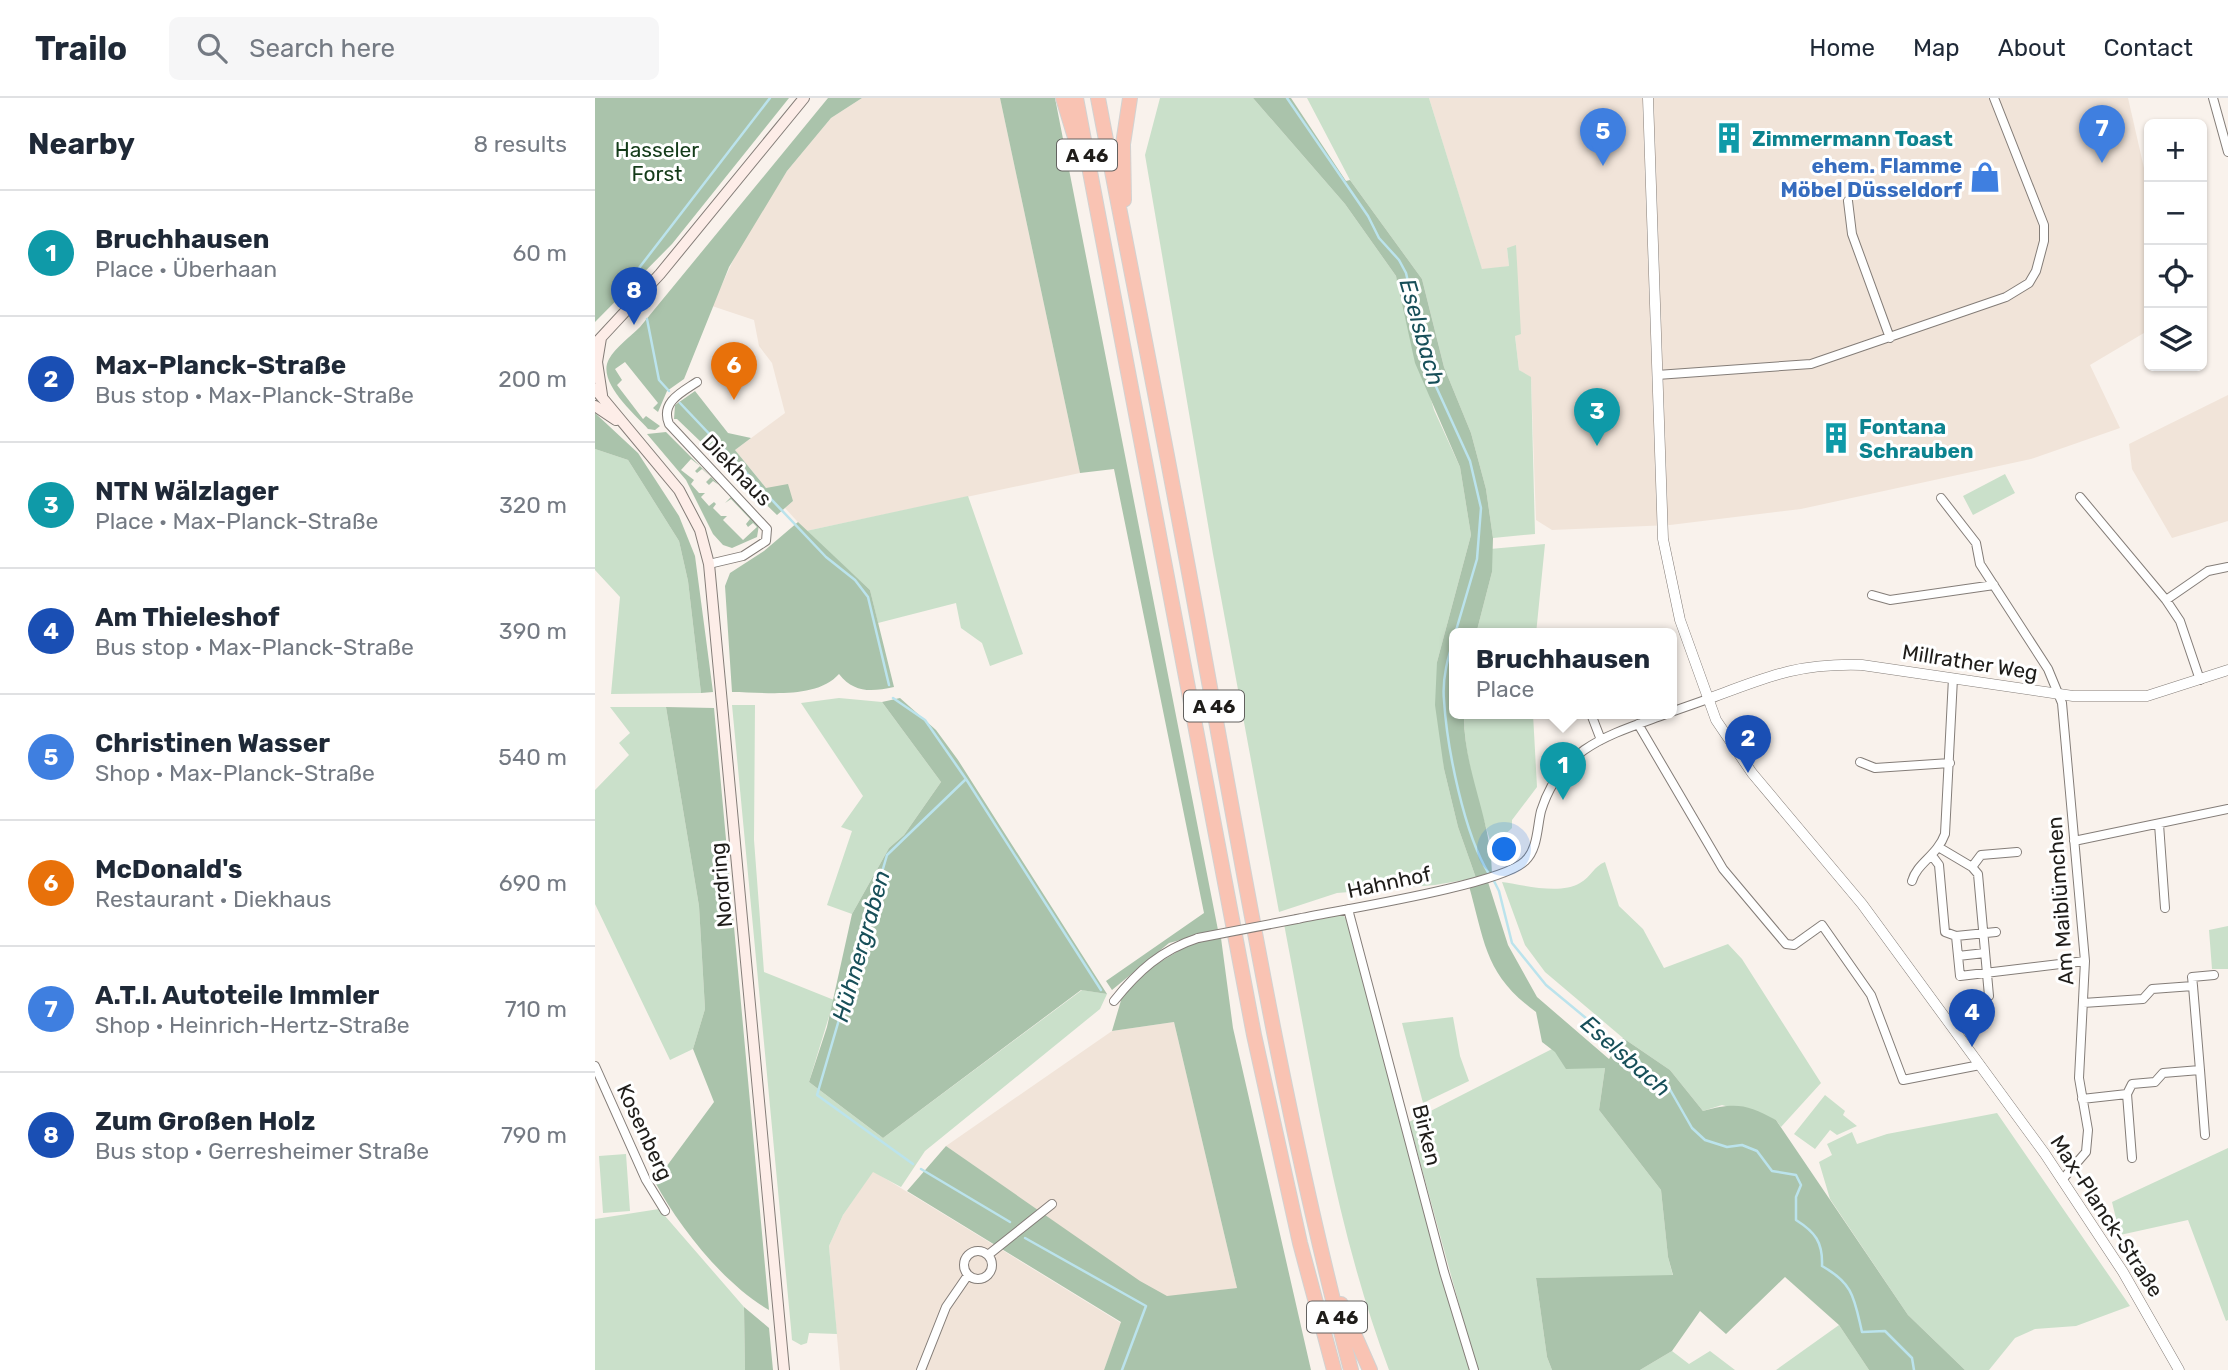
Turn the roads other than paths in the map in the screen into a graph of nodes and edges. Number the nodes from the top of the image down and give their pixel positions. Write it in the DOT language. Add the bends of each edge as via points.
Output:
graph roads {
  1 [pos="804,98"];
  2 [pos="1063,98"];
  3 [pos="1076,98"];
  4 [pos="1098,98"];
  5 [pos="1130,98"];
  6 [pos="1648,98"];
  7 [pos="1994,98"];
  8 [pos="2213,98"];
  9 [pos="2228,152"];
  10 [pos="1849,201"];
  11 [pos="1098,212"];
  12 [pos="1124,237"];
  13 [pos="1891,338"];
  14 [pos="597,340"];
  15 [pos="1657,375"];
  16 [pos="697,382"];
  17 [pos="598,397"];
  18 [pos="2080,497"];
  19 [pos="1941,498"];
  20 [pos="709,565"];
  21 [pos="2228,566"];
  22 [pos="1994,585"];
  23 [pos="1872,595"];
  24 [pos="2166,600"];
  25 [pos="2228,670"];
  26 [pos="1953,678"];
  27 [pos="2200,680"];
  28 [pos="2060,695"];
  29 [pos="1708,699"];
  30 [pos="1677,710"];
  31 [pos="1593,719"];
  32 [pos="1652,719"];
  33 [pos="1638,724"];
  34 [pos="1601,740"];
  35 [pos="1860,762"];
  36 [pos="1950,763"];
  37 [pos="2228,809"];
  38 [pos="2159,824"];
  39 [pos="2074,841"];
  40 [pos="1940,848"];
  41 [pos="2017,852"];
  42 [pos="1933,857"];
  43 [pos="1972,867"];
  44 [pos="1912,881"];
  45 [pos="2165,908"];
  46 [pos="1348,909"];
  47 [pos="1996,932"];
  48 [pos="1984,934"];
  49 [pos="1956,936"];
  50 [pos="1985,953"];
  51 [pos="1958,956"];
  52 [pos="2085,961"];
  53 [pos="1987,972"];
  54 [pos="2214,975"];
  55 [pos="2193,986"];
  56 [pos="1989,996"];
  57 [pos="1114,1001"];
  58 [pos="2083,1003"];
  59 [pos="1980,1065"];
  60 [pos="595,1066"];
  61 [pos="2200,1070"];
  62 [pos="2127,1094"];
  63 [pos="2082,1099"];
  64 [pos="2204,1135"];
  65 [pos="2132,1158"];
  66 [pos="2062,1180"];
  67 [pos="1052,1204"];
  68 [pos="666,1211"];
  69 [pos="988,1255"];
  70 [pos="1323,1264"];
  71 [pos="968,1275"];
  72 [pos="784,1370"];
  73 [pos="921,1370"];
  74 [pos="1334,1370"];
  75 [pos="1352,1370"];
  76 [pos="1370,1370"];
  77 [pos="1474,1370"];
  78 [pos="2179,1370"];
  1 -- 14 [label="main road" via="660,274"];
  2 -- 11 [label="highway"];
  3 -- 11 [label="highway, A 46"];
  4 -- 12 [label="highway, A 46"];
  5 -- 12 [label="highway" via="1123,144"];
  6 -- 15 [label="street, Max-Planck-Straße"];
  7 -- 13 [label="street" via="2044,225 2036,271 2028,283 2006,297"];
  8 -- 9 [label="street"];
  10 -- 13 [label="street" via="1852,234"];
  11 -- 74 [label="highway, A 46" via="1249,1012 1300,1243"];
  12 -- 70 [label="highway, A 46" via="1272,1021"];
  13 -- 15 [label="street" via="1811,364"];
  14 -- 17 [label="main road"];
  15 -- 29 [label="street, Max-Planck-Straße" via="1665,559"];
  16 -- 20 [label="street, Diekhaus" via="669,404 669,424 767,529 765,541 753,551"];
  17 -- 20 [label="main road, Nordring" via="686,501"];
  18 -- 24 [label="street"];
  19 -- 22 [label="street" via="1976,543 1980,564"];
  20 -- 72 [label="main road, Nordring"];
  21 -- 24 [label="street" via="2208,571"];
  22 -- 23 [label="street" via="1890,600"];
  22 -- 28 [label="street"];
  24 -- 27 [label="street" via="2180,621"];
  25 -- 27 [label="street, Millrather Weg"];
  26 -- 28 [label="street, Millrather Weg"];
  26 -- 29 [label="street, Millrather Weg" via="1862,665 1809,665"];
  26 -- 36 [label="street"];
  27 -- 28 [label="street, Millrather Weg" via="2147,696"];
  28 -- 39 [label="street, Am Maiblümchen"];
  29 -- 30 [label="street"];
  29 -- 59 [label="street, Max-Planck-Straße" via="1716,720 1752,773 1862,904"];
  31 -- 34 [label="street"];
  32 -- 33 [label="street, Hahnhof"];
  33 -- 34 [label="street, Hahnhof"];
  33 -- 59 [label="street" via="1723,869 1786,944 1794,945 1822,925 1871,995 1903,1080"];
  34 -- 46 [label="street, Hahnhof" via="1575,755 1554,779 1534,848 1525,861 1493,878"];
  35 -- 36 [label="street" via="1875,768"];
  36 -- 40 [label="street" via="1947,820"];
  37 -- 38 [label="street"];
  38 -- 39 [label="street"];
  38 -- 45 [label="street"];
  39 -- 52 [label="street, Am Maiblümchen"];
  40 -- 42 [label="street"];
  40 -- 43 [label="street"];
  41 -- 43 [label="street" via="1981,855"];
  42 -- 44 [label="street" via="1915,871"];
  42 -- 49 [label="street" via="1938,865 1945,932"];
  43 -- 48 [label="street" via="1978,874"];
  46 -- 57 [label="street, Hahnhof, bridge" via="1198,938 1148,963"];
  46 -- 77 [label="street, Birken"];
  47 -- 48 [label="street"];
  48 -- 49 [label="street"];
  48 -- 50 [label="street"];
  49 -- 51 [label="street"];
  50 -- 51 [label="street"];
  50 -- 53 [label="street"];
  51 -- 53 [label="street" via="1960,976"];
  52 -- 53 [label="street"];
  52 -- 58 [label="street, Am Maiblümchen"];
  53 -- 56 [label="street"];
  54 -- 55 [label="street" via="2192,976"];
  55 -- 58 [label="street" via="2152,989 2143,999"];
  55 -- 61 [label="street"];
  58 -- 63 [label="street, Am Maiblümchen"];
  59 -- 66 [label="street, Max-Planck-Straße"];
  60 -- 68 [label="street, Kosenberg" via="646,1180"];
  61 -- 62 [label="street" via="2162,1073 2155,1082 2132,1084"];
  61 -- 64 [label="street"];
  62 -- 63 [label="street"];
  62 -- 65 [label="street"];
  63 -- 66 [label="street, Am Maiblümchen" via="2088,1130 2085,1152"];
  66 -- 78 [label="street, Max-Planck-Straße" via="2130,1283"];
  67 -- 69 [label="street"];
  69 -- 71 [label="street" via="989,1273 981,1279"];
  69 -- 71 [label="street" via="980,1251 968,1255 964,1267"];
  70 -- 75 [label="highway, A 46"];
  70 -- 76 [label="highway"];
  71 -- 73 [label="street" via="946,1307"];
}
